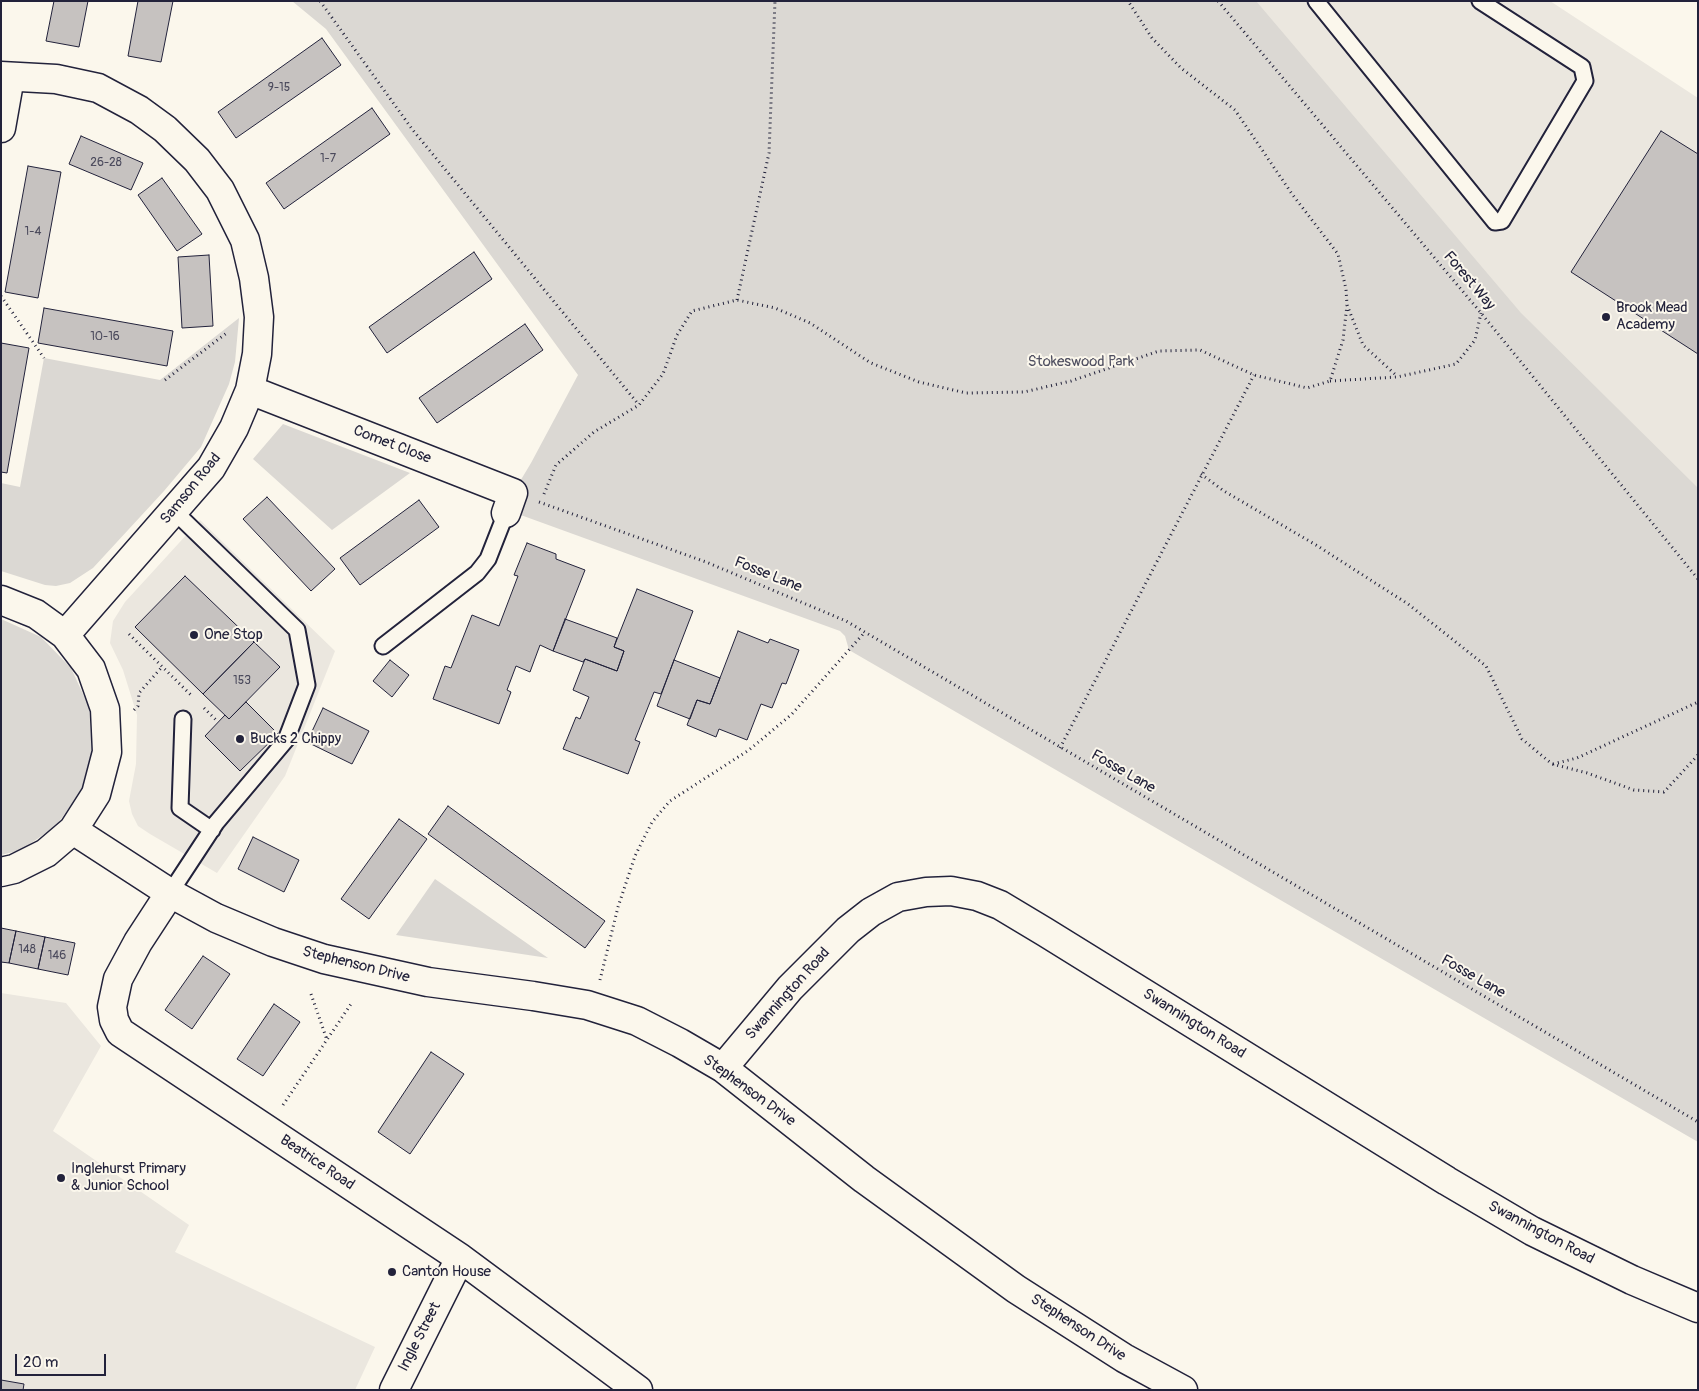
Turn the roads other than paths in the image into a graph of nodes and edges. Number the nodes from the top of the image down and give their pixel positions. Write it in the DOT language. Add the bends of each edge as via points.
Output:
graph roads {
  1 [pos="1316,1"];
  2 [pos="1480,1"];
  3 [pos="5,76"];
  4 [pos="1,128"];
  5 [pos="250,390"];
  6 [pos="510,503"];
  7 [pos="174,511"];
  8 [pos="1,600"];
  9 [pos="65,635"];
  10 [pos="383,646"];
  11 [pos="183,719"];
  12 [pos="72,830"];
  13 [pos="212,830"];
  14 [pos="1,872"];
  15 [pos="170,893"];
  16 [pos="723,1068"];
  17 [pos="460,1258"];
  18 [pos="1698,1308"];
  19 [pos="394,1390"];
  20 [pos="638,1390"];
  21 [pos="1182,1390"];
  1 -- 2 [label="lane" via="1495,222 1502,221 1585,81 1582,67"];
  3 -- 4 [label="street"];
  3 -- 5 [label="street, Samson Road" via="56,79 98,88 140,110 197,160 220,190 245,240 254,278 258,326"];
  5 -- 6 [label="street, Comet Close"];
  5 -- 7 [label="street, Samson Road" via="234,428 211,468"];
  6 -- 10 [label="lane" via="488,559 477,572"];
  7 -- 9 [label="street, Samson Road"];
  7 -- 13 [label="lane" via="297,630 307,686 286,740"];
  8 -- 9 [label="street" via="36,614"];
  9 -- 12 [label="street" via="91,669 105,709 107,752 96,794"];
  11 -- 13 [label="lane" via="180,808"];
  12 -- 14 [label="street" via="46,853"];
  12 -- 15 [label="street, Stephenson Drive"];
  13 -- 15 [label="lane"];
  15 -- 16 [label="street, Stephenson Drive" via="216,918 324,959 428,982 533,996 637,1021"];
  15 -- 17 [label="street, Beatrice Road" via="118,979 112,1007 120,1032"];
  16 -- 18 [label="street, Swannington Road" via="790,988 848,930 871,912 898,897 926,892 951,891 977,896 1000,905 1045,932 1532,1231"];
  16 -- 21 [label="street, Stephenson Drive" via="864,1179 1016,1289 1124,1358"];
  17 -- 19 [label="street, Ingle Street"];
  17 -- 20 [label="street, Beatrice Road"];
}
